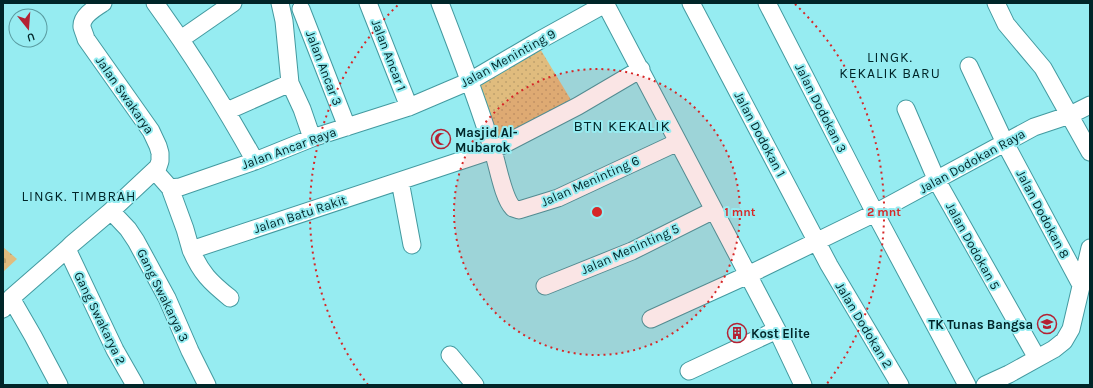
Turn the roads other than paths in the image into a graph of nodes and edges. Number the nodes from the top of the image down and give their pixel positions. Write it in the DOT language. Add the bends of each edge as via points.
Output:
graph roads {
  1 [pos="155,3"];
  2 [pos="233,3"];
  3 [pos="280,3"];
  4 [pos="368,3"];
  5 [pos="440,3"];
  6 [pos="691,3"];
  7 [pos="767,3"];
  8 [pos="996,3"];
  9 [pos="605,4"];
  10 [pos="97,7"];
  11 [pos="301,9"];
  12 [pos="181,39"];
  13 [pos="969,66"];
  14 [pos="641,69"];
  15 [pos="470,81"];
  16 [pos="290,83"];
  17 [pos="1090,105"];
  18 [pos="409,108"];
  19 [pos="906,109"];
  20 [pos="227,111"];
  21 [pos="1070,115"];
  22 [pos="347,127"];
  23 [pos="312,138"];
  24 [pos="678,142"];
  25 [pos="1005,143"];
  26 [pos="493,150"];
  27 [pos="1090,152"];
  28 [pos="255,161"];
  29 [pos="155,171"];
  30 [pos="400,181"];
  31 [pos="937,181"];
  32 [pos="170,188"];
  33 [pos="714,210"];
  34 [pos="111,211"];
  35 [pos="875,213"];
  36 [pos="817,241"];
  37 [pos="412,245"];
  38 [pos="1090,248"];
  39 [pos="67,250"];
  40 [pos="191,250"];
  41 [pos="829,265"];
  42 [pos="748,275"];
  43 [pos="1081,285"];
  44 [pos="545,286"];
  45 [pos="230,298"];
  46 [pos="7,303"];
  47 [pos="651,319"];
  48 [pos="777,330"];
  49 [pos="450,355"];
  50 [pos="1036,358"];
  51 [pos="689,371"];
  52 [pos="59,385"];
  53 [pos="135,385"];
  54 [pos="207,385"];
  55 [pos="475,385"];
  56 [pos="803,385"];
  57 [pos="900,385"];
  58 [pos="967,385"];
  59 [pos="985,385"];
  1 -- 12 [label="street"];
  2 -- 12 [label="street"];
  3 -- 16 [label="street"];
  4 -- 18 [label="street, Jalan Ancar 1"];
  5 -- 15 [label="street"];
  6 -- 36 [label="street, Jalan Dodokan 1"];
  7 -- 35 [label="street, Jalan Dodokan 3"];
  8 -- 21 [label="street" via="1006,24 1043,68"];
  9 -- 14 [label="street"];
  9 -- 15 [label="street, Jalan Meninting 9"];
  10 -- 29 [label="street, Jalan Swakarya" via="83,20 86,39 151,130 160,153 160,161"];
  11 -- 22 [label="street, Jalan Ancar 3"];
  12 -- 20 [label="street"];
  13 -- 25 [label="street, Jalan Dodokan 8"];
  14 -- 24 [label="street"];
  14 -- 26 [label="street, Jalan Batu Rakit" via="578,106"];
  15 -- 18 [label="street, Jalan Meninting 9"];
  15 -- 26 [label="street"];
  16 -- 20 [label="street"];
  16 -- 23 [label="street"];
  17 -- 21 [label="street, Jalan Dodokan Raya"];
  18 -- 22 [label="street, Jalan Ancar Raya"];
  19 -- 31 [label="street, Jalan Dodokan 5"];
  20 -- 28 [label="street"];
  21 -- 25 [label="street, Jalan Dodokan Raya" via="1034,127"];
  21 -- 27 [label="street"];
  22 -- 23 [label="street, Jalan Ancar Raya"];
  23 -- 28 [label="street, Jalan Ancar Raya"];
  24 -- 26 [label="street, Jalan Meninting 6" via="558,198 519,210 513,208 507,200"];
  24 -- 33 [label="street"];
  25 -- 31 [label="street, Jalan Dodokan Raya"];
  25 -- 43 [label="street, Jalan Dodokan 8"];
  26 -- 30 [label="street, Jalan Batu Rakit"];
  28 -- 32 [label="street, Jalan Ancar Raya" via="180,187"];
  29 -- 32 [label="street"];
  29 -- 34 [label="street"];
  30 -- 37 [label="street"];
  30 -- 40 [label="street, Jalan Batu Rakit"];
  31 -- 35 [label="street, Jalan Dodokan Raya"];
  31 -- 50 [label="street, Jalan Dodokan 5"];
  32 -- 40 [label="street"];
  33 -- 42 [label="street"];
  33 -- 44 [label="street, Jalan Meninting 5" via="632,251"];
  34 -- 39 [label="street"];
  34 -- 54 [label="street, Gang Swakarya 3" via="136,241"];
  35 -- 36 [label="street, Jalan Dodokan Raya"];
  35 -- 58 [label="street, Jalan Dodokan 3"];
  36 -- 41 [label="street, Jalan Dodokan 1"];
  36 -- 42 [label="street, Jalan Dodokan Raya"];
  38 -- 43 [label="street"];
  39 -- 46 [label="street"];
  39 -- 53 [label="street, Gang Swakarya 2" via="111,343"];
  40 -- 45 [label="street" via="198,266 208,279"];
  41 -- 57 [label="street, Jalan Dodokan 2"];
  42 -- 47 [label="street, Jalan Dodokan Raya"];
  42 -- 48 [label="street"];
  43 -- 50 [label="street" via="1072,329 1068,336 1054,349"];
  46 -- 52 [label="street" via="33,336"];
  48 -- 51 [label="street"];
  48 -- 56 [label="street"];
  49 -- 55 [label="street"];
  50 -- 59 [label="street"];
}
